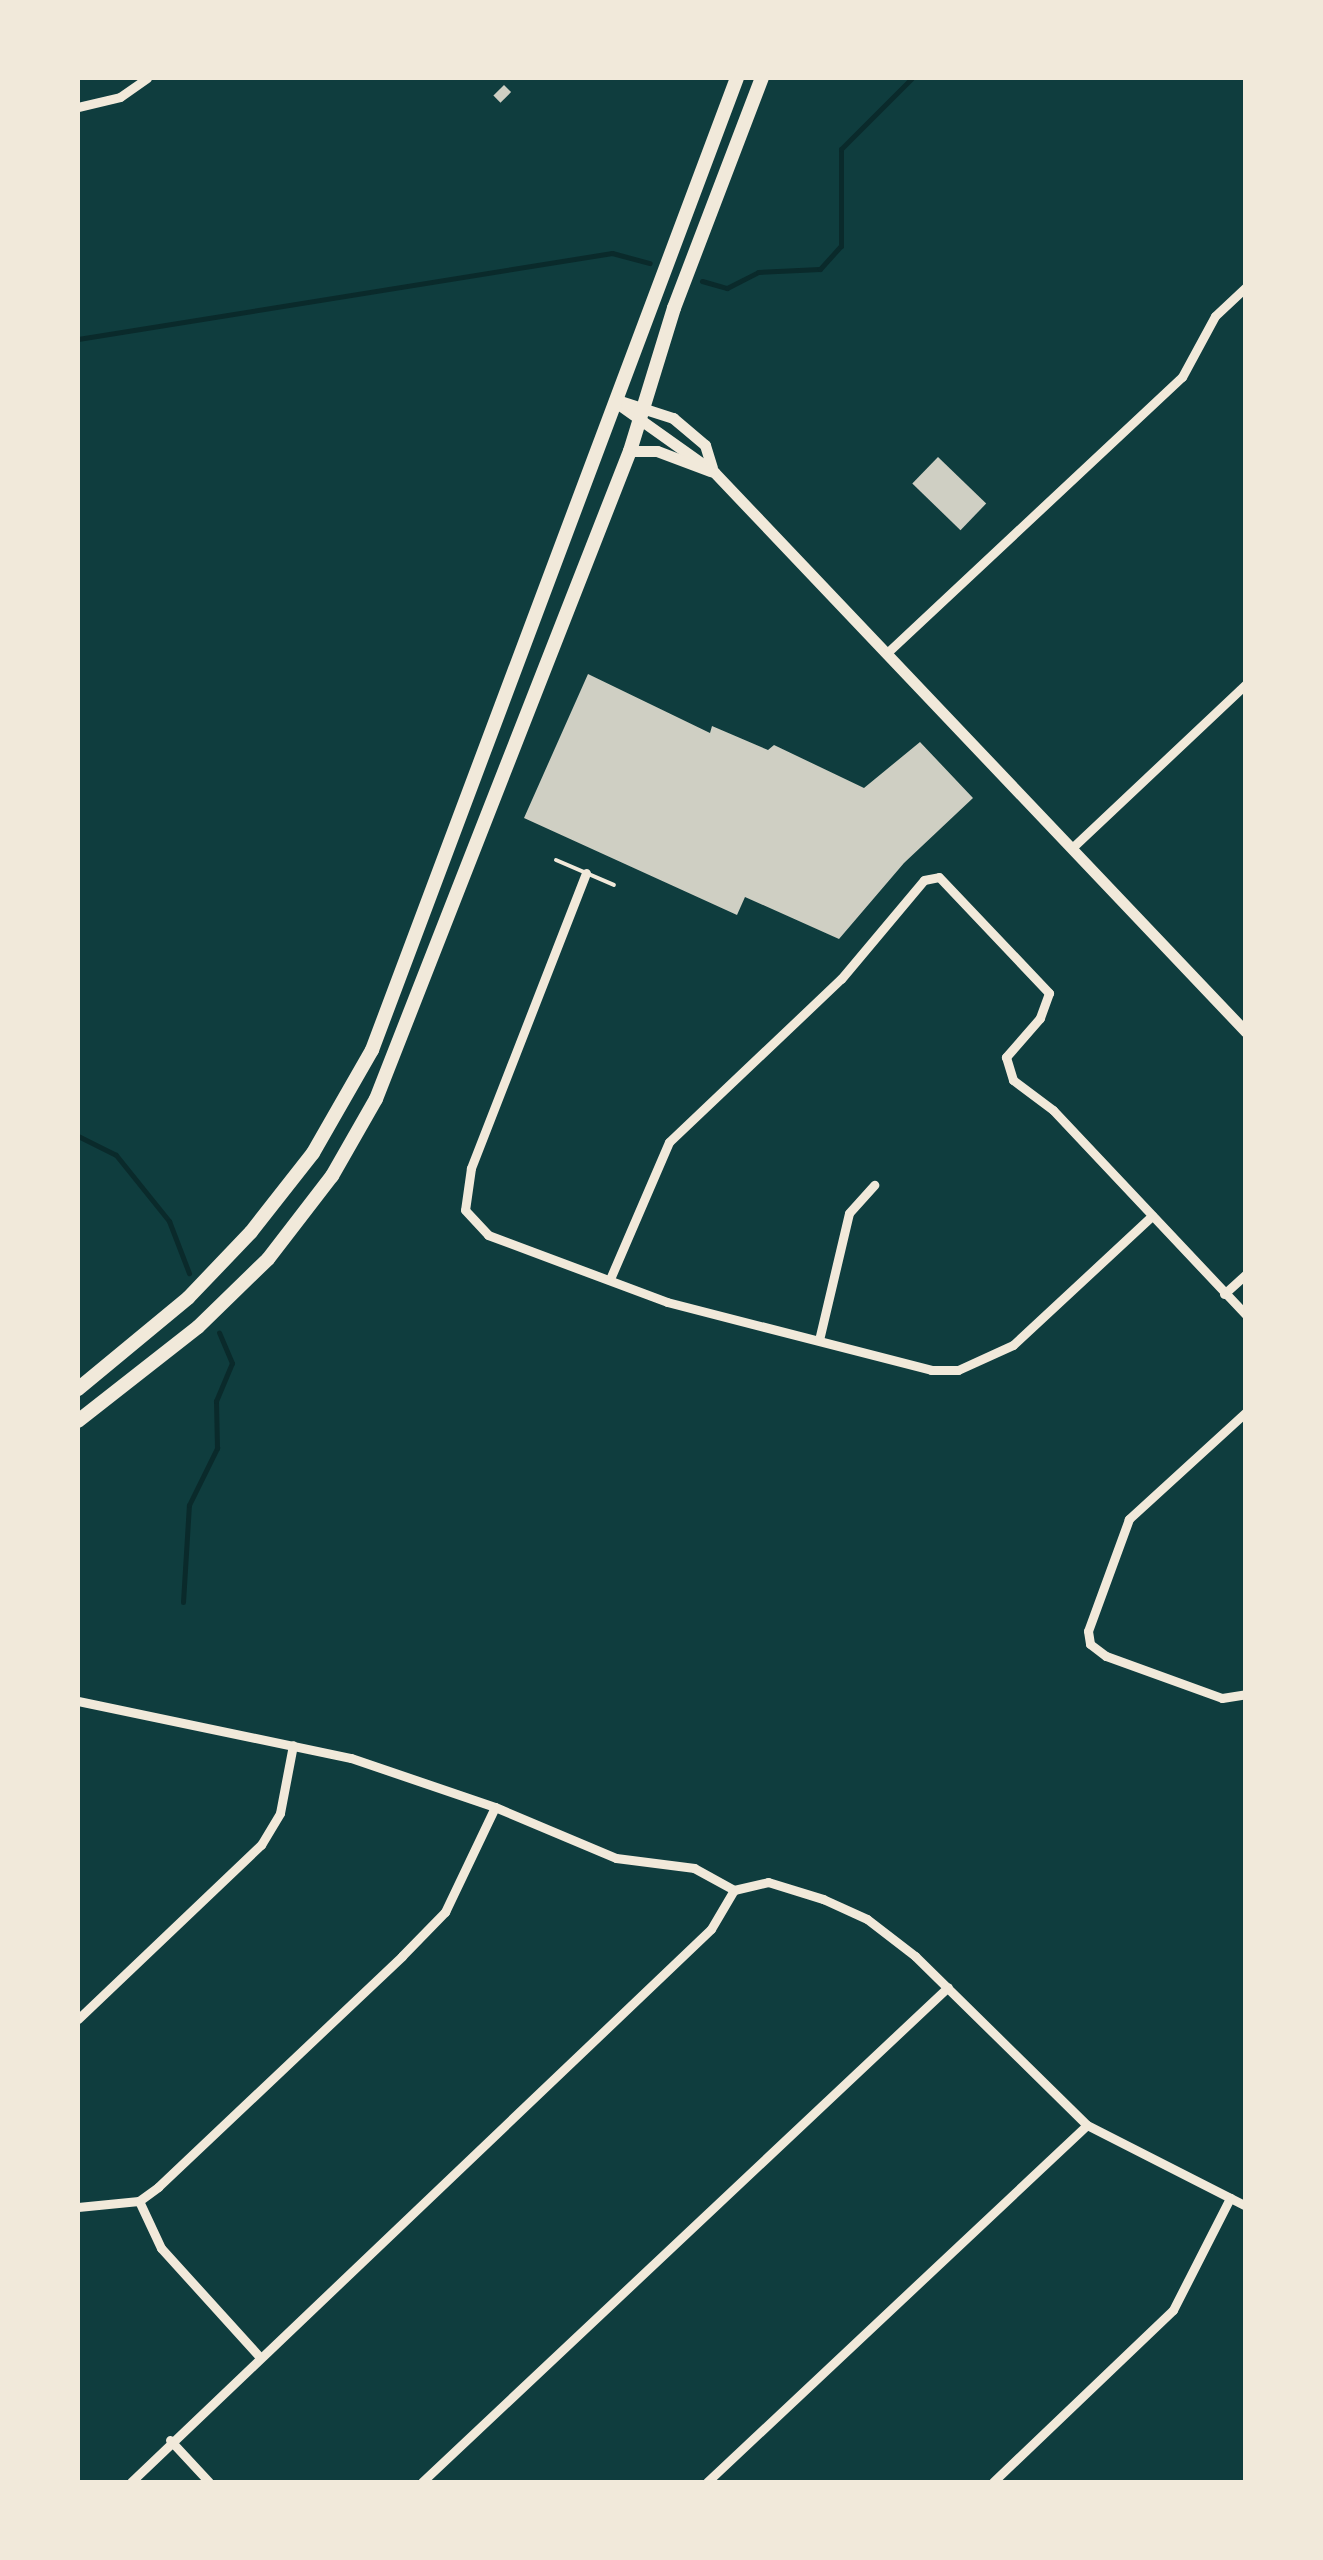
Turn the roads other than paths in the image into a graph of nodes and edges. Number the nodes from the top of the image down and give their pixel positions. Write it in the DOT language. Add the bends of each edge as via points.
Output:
graph roads {
  1 [pos="146,78"];
  2 [pos="737,78"];
  3 [pos="762,78"];
  4 [pos="78,107"];
  5 [pos="1246,288"];
  6 [pos="614,400"];
  7 [pos="643,411"];
  8 [pos="630,450"];
  9 [pos="714,472"];
  10 [pos="890,651"];
  11 [pos="1246,684"];
  12 [pos="1073,847"];
  13 [pos="556,860"];
  14 [pos="586,873"];
  15 [pos="614,885"];
  16 [pos="1246,1032"];
  17 [pos="874,1184"];
  18 [pos="1152,1216"];
  19 [pos="1246,1274"];
  20 [pos="610,1279"];
  21 [pos="1224,1294"];
  22 [pos="1246,1315"];
  23 [pos="818,1340"];
  24 [pos="78,1389"];
  25 [pos="1246,1412"];
  26 [pos="78,1420"];
  27 [pos="1246,1694"];
  28 [pos="78,1702"];
  29 [pos="293,1745"];
  30 [pos="495,1807"];
  31 [pos="734,1890"];
  32 [pos="948,1987"];
  33 [pos="78,2019"];
  34 [pos="1086,2125"];
  35 [pos="1230,2198"];
  36 [pos="139,2201"];
  37 [pos="1246,2206"];
  38 [pos="78,2207"];
  39 [pos="259,2356"];
  40 [pos="170,2440"];
  41 [pos="131,2482"];
  42 [pos="209,2482"];
  43 [pos="422,2482"];
  44 [pos="707,2482"];
  45 [pos="993,2482"];
  1 -- 4 [label="street" via="120,97"];
  2 -- 6 [label="main road"];
  3 -- 7 [label="main road" via="674,308"];
  5 -- 10 [label="street" via="1215,316 1182,378"];
  6 -- 7 [label="street"];
  6 -- 24 [label="main road" via="356,1082 286,1191 227,1258"];
  7 -- 8 [label="main road"];
  7 -- 9 [label="street" via="705,445"];
  8 -- 9 [label="street" via="657,451"];
  8 -- 26 [label="main road" via="397,1051 352,1142 290,1234 240,1288"];
  9 -- 10 [label="street"];
  10 -- 12 [label="street"];
  11 -- 12 [label="street"];
  12 -- 16 [label="street"];
  13 -- 14 [label="lane"];
  14 -- 15 [label="lane"];
  14 -- 20 [label="street" via="464,1197 473,1225 488,1235"];
  17 -- 23 [label="street" via="849,1213"];
  18 -- 20 [label="street" via="1007,1070 1006,1056 1040,1018 1050,993 939,878 924,880 841,979 669,1142"];
  18 -- 21 [label="street"];
  18 -- 23 [label="street" via="1013,1345 984,1361 931,1370"];
  19 -- 21 [label="street"];
  20 -- 23 [label="street" via="667,1302"];
  21 -- 22 [label="street"];
  25 -- 27 [label="street" via="1128,1519 1088,1632 1090,1644 1106,1656 1222,1698"];
  28 -- 29 [label="street"];
  29 -- 30 [label="street"];
  29 -- 33 [label="street" via="280,1813 260,1845"];
  30 -- 31 [label="street" via="616,1858 694,1868"];
  30 -- 36 [label="street" via="445,1912"];
  31 -- 32 [label="street" via="768,1882 834,1903 867,1920"];
  31 -- 39 [label="street" via="711,1929"];
  32 -- 34 [label="street"];
  32 -- 43 [label="street"];
  34 -- 35 [label="street"];
  34 -- 44 [label="street"];
  35 -- 37 [label="street"];
  35 -- 45 [label="street" via="1173,2310"];
  36 -- 38 [label="street"];
  36 -- 39 [label="street" via="162,2248"];
  39 -- 40 [label="street"];
  40 -- 41 [label="street"];
  40 -- 42 [label="street"];
}
